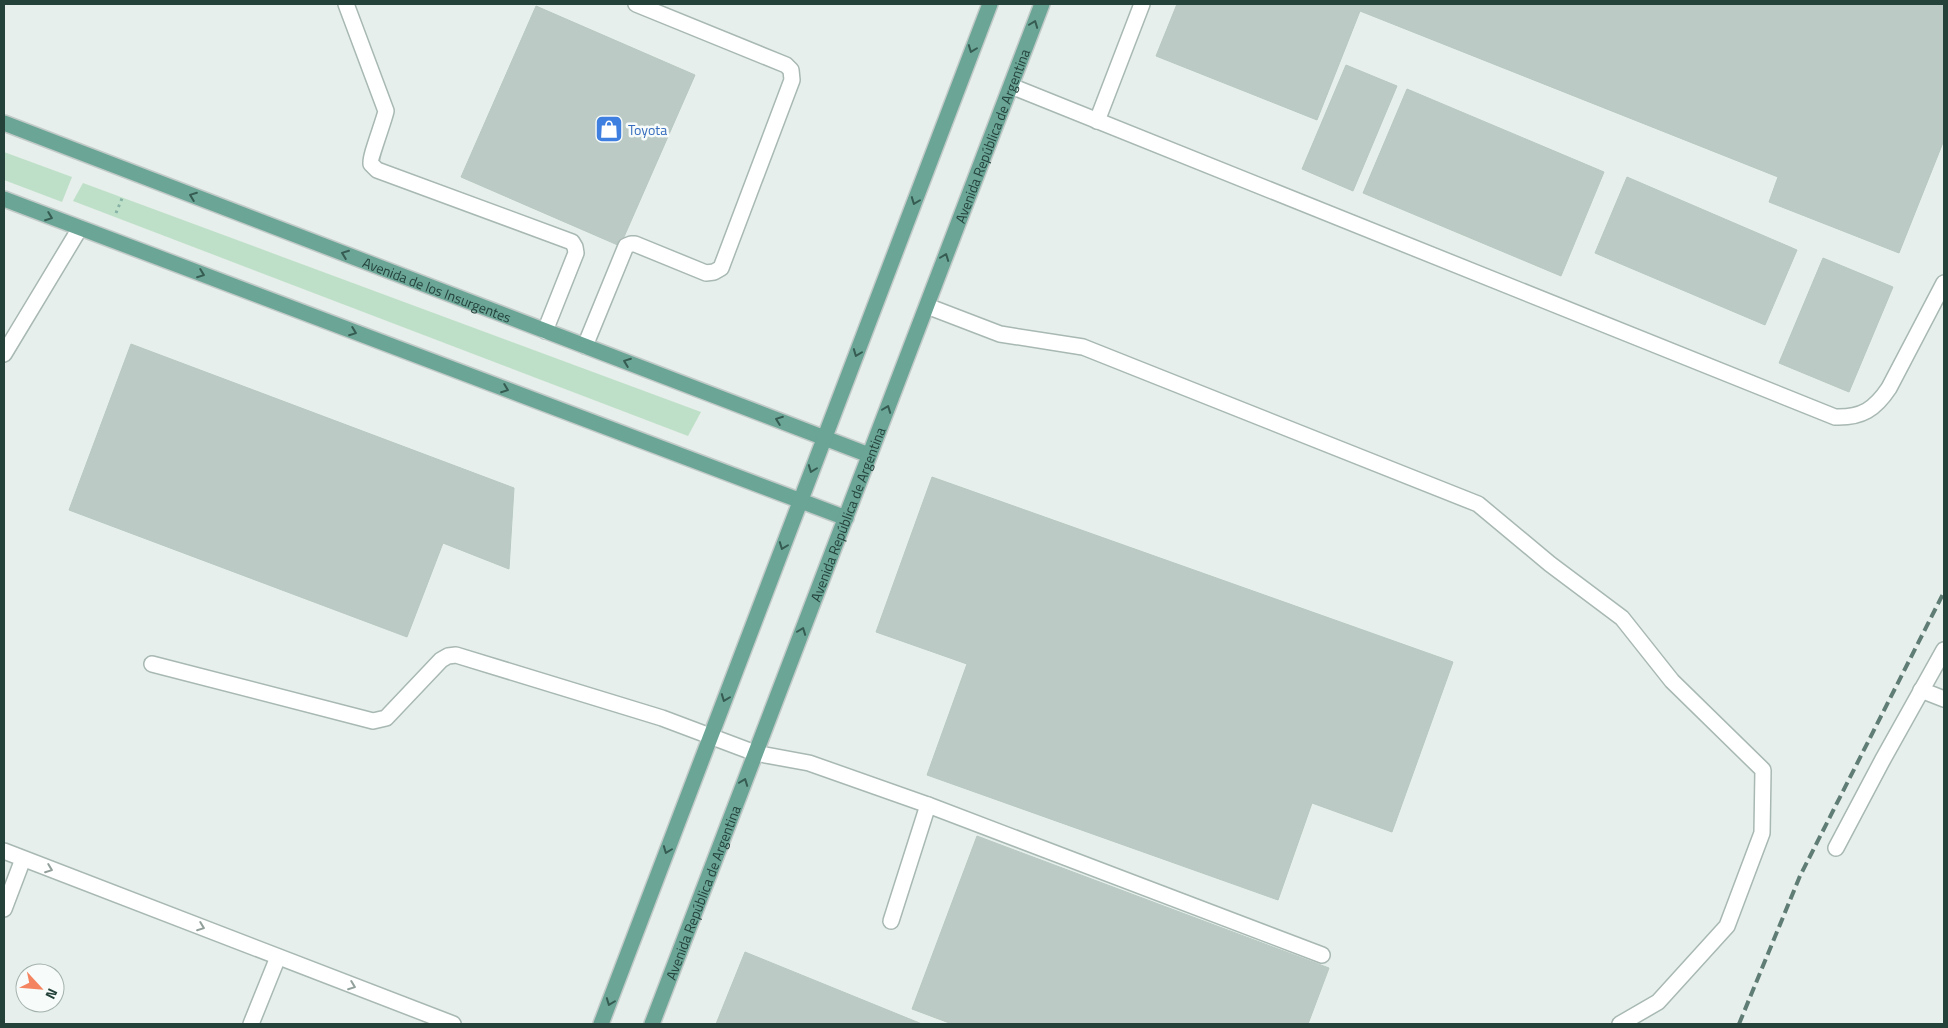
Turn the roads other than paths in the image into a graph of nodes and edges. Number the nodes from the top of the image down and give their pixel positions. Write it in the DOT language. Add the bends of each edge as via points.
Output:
graph roads {
  1 [pos="346,4"];
  2 [pos="636,4"];
  3 [pos="990,4"];
  4 [pos="1042,4"];
  5 [pos="1142,4"];
  6 [pos="1010,86"];
  7 [pos="1097,121"];
  8 [pos="4,123"];
  9 [pos="4,199"];
  10 [pos="80,228"];
  11 [pos="1944,283"];
  12 [pos="927,306"];
  13 [pos="545,331"];
  14 [pos="585,346"];
  15 [pos="4,354"];
  16 [pos="824,438"];
  17 [pos="869,455"];
  18 [pos="800,500"];
  19 [pos="846,518"];
  20 [pos="1944,650"];
  21 [pos="152,664"];
  22 [pos="1921,690"];
  23 [pos="1944,699"];
  24 [pos="710,738"];
  25 [pos="755,753"];
  26 [pos="928,805"];
  27 [pos="1836,848"];
  28 [pos="4,851"];
  29 [pos="24,859"];
  30 [pos="4,909"];
  31 [pos="891,921"];
  32 [pos="1322,955"];
  33 [pos="278,957"];
  34 [pos="251,1024"];
  35 [pos="453,1024"];
  36 [pos="601,1024"];
  37 [pos="652,1024"];
  38 [pos="1620,1024"];
  1 -- 13 [label="street" via="386,111 370,158 371,164 377,170 572,242 576,247"];
  2 -- 14 [label="street" via="786,65 791,70 792,80 721,268 706,273 635,244 626,246"];
  3 -- 16 [label="main road, one-way"];
  6 -- 4 [label="main road, Avenida República de Argentina, one-way"];
  5 -- 7 [label="street"];
  6 -- 7 [label="street"];
  12 -- 6 [label="main road, Avenida República de Argentina, one-way"];
  7 -- 11 [label="street" via="1835,416 1857,415 1880,401"];
  13 -- 8 [label="main road, Avenida de los Insurgentes, one-way"];
  9 -- 10 [label="main road, one-way"];
  10 -- 15 [label="street"];
  10 -- 18 [label="main road, one-way"];
  17 -- 12 [label="main road, Avenida República de Argentina, one-way"];
  12 -- 38 [label="street" via="1000,334 1084,347 1478,504 1622,618 1672,681 1763,770 1762,833 1726,926 1658,1002"];
  13 -- 14 [label="main road, Avenida de los Insurgentes"];
  16 -- 14 [label="main road, Avenida de los Insurgentes, one-way"];
  16 -- 17 [label="main road, Avenida de los Insurgentes"];
  16 -- 18 [label="main road, one-way"];
  17 -- 19 [label="main road, Avenida República de Argentina"];
  18 -- 19 [label="main road"];
  18 -- 24 [label="main road, one-way"];
  25 -- 19 [label="main road, Avenida República de Argentina, one-way"];
  20 -- 22 [label="street"];
  21 -- 24 [label="street" via="373,721 386,718 442,660 456,654 662,718"];
  22 -- 23 [label="street"];
  22 -- 27 [label="street"];
  24 -- 25 [label="street"];
  24 -- 36 [label="main road, one-way"];
  25 -- 26 [label="street" via="809,762"];
  37 -- 25 [label="main road, Avenida República de Argentina, one-way"];
  26 -- 31 [label="street"];
  26 -- 32 [label="street"];
  28 -- 29 [label="street"];
  29 -- 30 [label="street"];
  29 -- 33 [label="street, one-way"];
  33 -- 34 [label="street"];
  33 -- 35 [label="street, one-way"];
}
